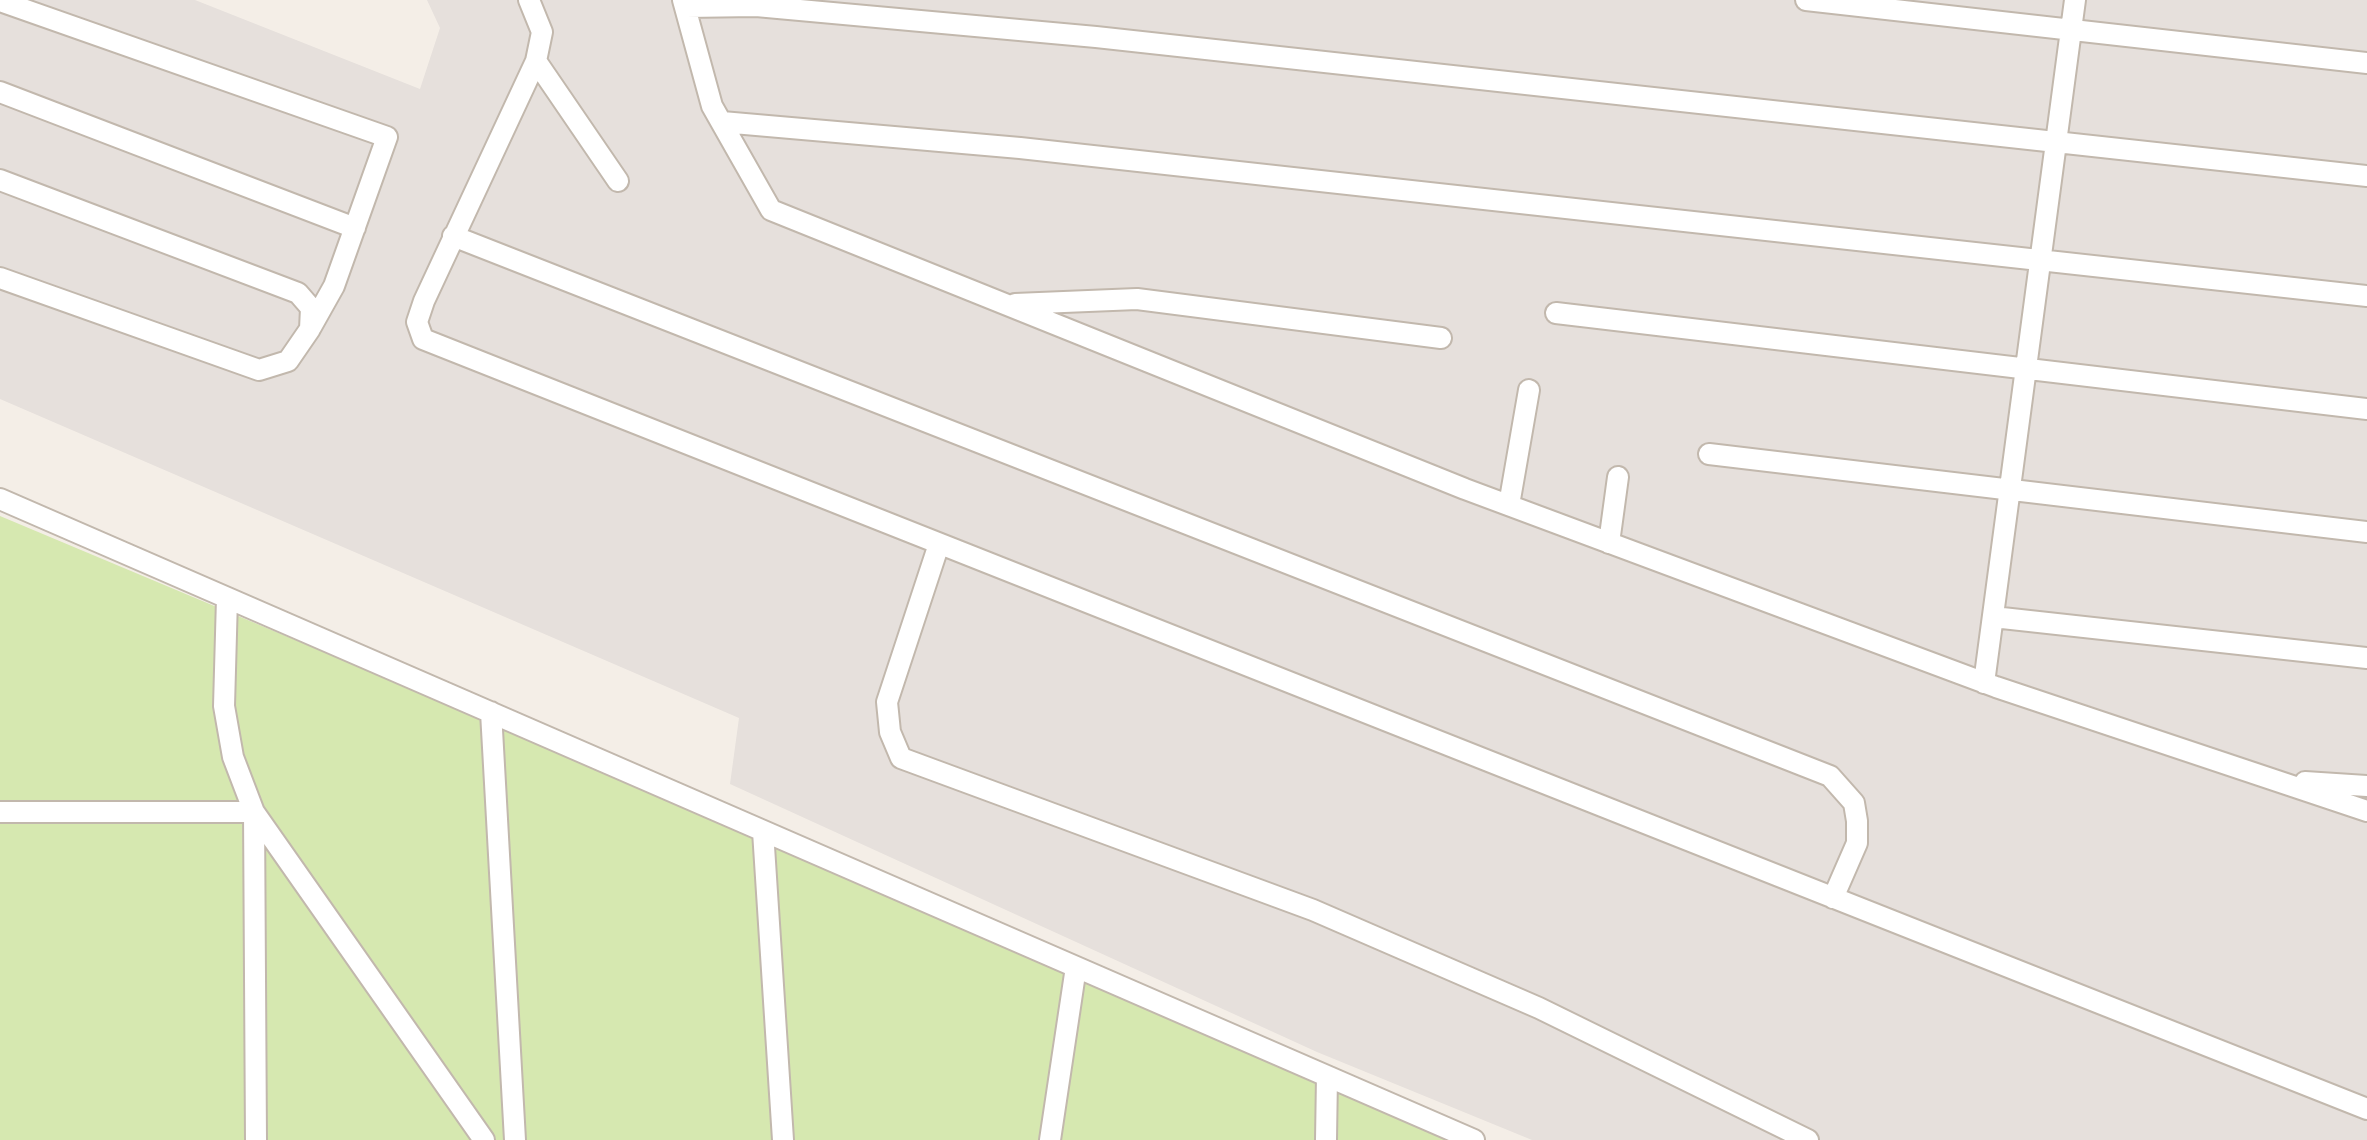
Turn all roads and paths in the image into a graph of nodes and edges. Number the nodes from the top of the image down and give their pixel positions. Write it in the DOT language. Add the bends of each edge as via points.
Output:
graph roads {
  1 [pos="529,0"];
  2 [pos="1806,0"];
  3 [pos="2075,0"];
  4 [pos="0,1"];
  5 [pos="684,4"];
  6 [pos="2070,30"];
  7 [pos="536,61"];
  8 [pos="2367,63"];
  9 [pos="0,92"];
  10 [pos="722,122"];
  11 [pos="2055,140"];
  12 [pos="2367,176"];
  13 [pos="0,180"];
  14 [pos="618,181"];
  15 [pos="355,228"];
  16 [pos="453,236"];
  17 [pos="2040,257"];
  18 [pos="0,278"];
  19 [pos="2367,296"];
  20 [pos="1007,305"];
  21 [pos="1556,313"];
  22 [pos="310,329"];
  23 [pos="1441,338"];
  24 [pos="2026,366"];
  25 [pos="1529,390"];
  26 [pos="2367,410"];
  27 [pos="1708,454"];
  28 [pos="1618,477"];
  29 [pos="2010,488"];
  30 [pos="0,498"];
  31 [pos="1509,506"];
  32 [pos="2367,532"];
  33 [pos="1609,542"];
  34 [pos="939,544"];
  35 [pos="227,598"];
  36 [pos="1993,617"];
  37 [pos="2367,658"];
  38 [pos="1984,683"];
  39 [pos="491,712"];
  40 [pos="2273,780"];
  41 [pos="2367,786"];
  42 [pos="2367,811"];
  43 [pos="0,812"];
  44 [pos="254,812"];
  45 [pos="763,831"];
  46 [pos="1833,898"];
  47 [pos="1076,967"];
  48 [pos="1327,1076"];
  49 [pos="2367,1109"];
  50 [pos="256,1140"];
  51 [pos="484,1140"];
  52 [pos="515,1140"];
  53 [pos="783,1140"];
  54 [pos="1050,1140"];
  55 [pos="1326,1140"];
  56 [pos="1474,1140"];
  57 [pos="1808,1140"];
  1 -- 7 [label="lane" via="542,32"];
  2 -- 6 [label="lane"];
  3 -- 6 [label="lane"];
  4 -- 15 [label="lane" via="387,137"];
  5 -- 10 [label="lane"];
  5 -- 11 [label="lane" via="1096,38"];
  6 -- 8 [label="lane"];
  6 -- 11 [label="lane"];
  7 -- 14 [label="lane"];
  7 -- 16 [label="lane"];
  9 -- 15 [label="lane"];
  10 -- 17 [label="lane"];
  10 -- 20 [label="lane" via="771,210"];
  11 -- 12 [label="lane"];
  11 -- 17 [label="lane"];
  13 -- 22 [label="lane" via="298,293 311,308"];
  15 -- 22 [label="lane"];
  16 -- 34 [label="lane" via="417,322 423,339"];
  16 -- 46 [label="lane" via="1830,776 1854,802 1858,821 1858,843"];
  17 -- 19 [label="lane"];
  17 -- 24 [label="lane"];
  18 -- 22 [label="lane" via="258,370 288,361"];
  20 -- 23 [label="lane" via="1138,299"];
  20 -- 31 [label="lane"];
  21 -- 24 [label="lane" via="1967,365"];
  24 -- 26 [label="lane"];
  24 -- 29 [label="lane"];
  25 -- 31 [label="lane"];
  27 -- 29 [label="lane"];
  28 -- 33 [label="lane"];
  29 -- 32 [label="lane"];
  29 -- 36 [label="lane"];
  30 -- 35 [label="lane"];
  31 -- 33 [label="lane"];
  33 -- 38 [label="lane"];
  34 -- 46 [label="lane"];
  34 -- 57 [label="lane" via="887,702 901,758 1313,910 1539,1008"];
  35 -- 39 [label="lane"];
  35 -- 44 [label="lane" via="224,706 233,757"];
  36 -- 37 [label="lane"];
  36 -- 38 [label="lane"];
  38 -- 40 [label="lane"];
  39 -- 45 [label="lane"];
  39 -- 52 [label="lane"];
  40 -- 41 [label="lane"];
  40 -- 42 [label="lane"];
  43 -- 44 [label="lane"];
  44 -- 50 [label="lane"];
  44 -- 51 [label="lane"];
  45 -- 47 [label="lane"];
  45 -- 53 [label="lane"];
  46 -- 49 [label="lane"];
  47 -- 48 [label="lane"];
  47 -- 54 [label="lane"];
  48 -- 55 [label="lane"];
  48 -- 56 [label="lane"];
}
